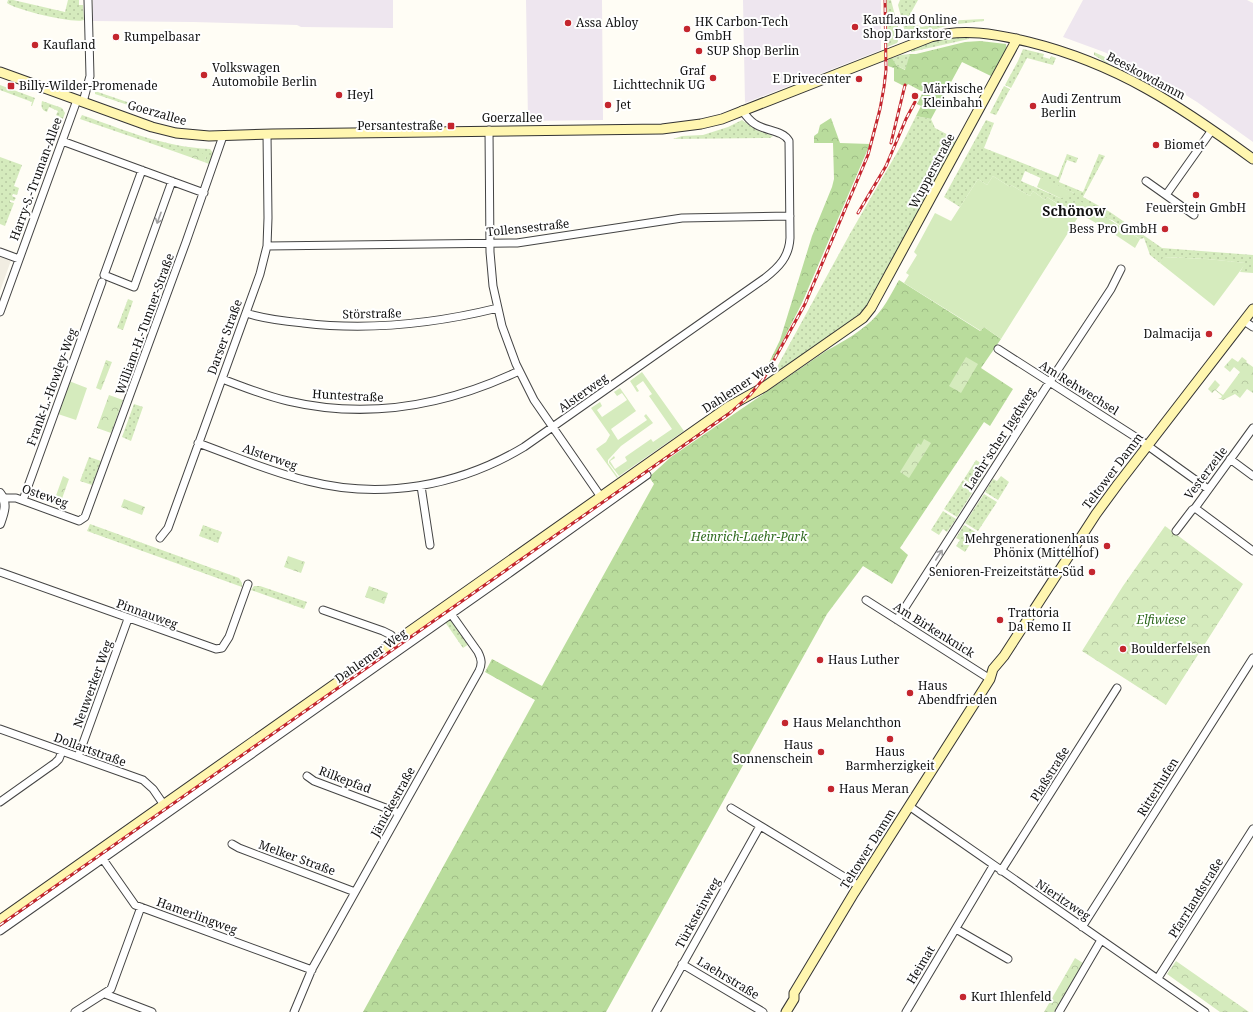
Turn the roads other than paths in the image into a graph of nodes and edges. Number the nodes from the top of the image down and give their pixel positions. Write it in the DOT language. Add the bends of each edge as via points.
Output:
graph roads {
  1 [pos="88,0"];
  2 [pos="1017,39"];
  3 [pos="0,72"];
  4 [pos="80,101"];
  5 [pos="742,110"];
  6 [pos="489,130"];
  7 [pos="1212,130"];
  8 [pos="267,134"];
  9 [pos="223,136"];
  10 [pos="62,141"];
  11 [pos="1253,159"];
  12 [pos="142,170"];
  13 [pos="172,181"];
  14 [pos="1146,181"];
  15 [pos="204,193"];
  16 [pos="1166,195"];
  17 [pos="1194,215"];
  18 [pos="790,216"];
  19 [pos="490,244"];
  20 [pos="267,246"];
  21 [pos="0,252"];
  22 [pos="19,259"];
  23 [pos="1121,269"];
  24 [pos="103,278"];
  25 [pos="498,308"];
  26 [pos="1253,309"];
  27 [pos="0,312"];
  28 [pos="246,313"];
  29 [pos="868,313"];
  30 [pos="1244,321"];
  31 [pos="1253,327"];
  32 [pos="998,349"];
  33 [pos="519,371"];
  34 [pos="222,379"];
  35 [pos="1050,382"];
  36 [pos="552,428"];
  37 [pos="1253,428"];
  38 [pos="198,443"];
  39 [pos="1148,445"];
  40 [pos="1230,459"];
  41 [pos="648,475"];
  42 [pos="1253,476"];
  43 [pos="625,485"];
  44 [pos="421,486"];
  45 [pos="1208,489"];
  46 [pos="2,495"];
  47 [pos="601,497"];
  48 [pos="23,500"];
  49 [pos="588,506"];
  50 [pos="1194,508"];
  51 [pos="594,514"];
  52 [pos="84,518"];
  53 [pos="0,524"];
  54 [pos="1176,531"];
  55 [pos="552,537"];
  56 [pos="160,538"];
  57 [pos="430,546"];
  58 [pos="1253,551"];
  59 [pos="509,562"];
  60 [pos="519,567"];
  61 [pos="0,572"];
  62 [pos="511,572"];
  63 [pos="491,574"];
  64 [pos="497,582"];
  65 [pos="248,584"];
  66 [pos="477,584"];
  67 [pos="467,591"];
  68 [pos="483,592"];
  69 [pos="473,599"];
  70 [pos="866,600"];
  71 [pos="323,610"];
  72 [pos="449,610"];
  73 [pos="128,618"];
  74 [pos="897,620"];
  75 [pos="418,631"];
  76 [pos="396,641"];
  77 [pos="1253,658"];
  78 [pos="990,679"];
  79 [pos="1117,688"];
  80 [pos="332,692"];
  81 [pos="311,701"];
  82 [pos="317,709"];
  83 [pos="0,729"];
  84 [pos="267,738"];
  85 [pos="62,751"];
  86 [pos="78,757"];
  87 [pos="306,776"];
  88 [pos="0,802"];
  89 [pos="909,806"];
  90 [pos="165,808"];
  91 [pos="731,808"];
  92 [pos="399,813"];
  93 [pos="760,826"];
  94 [pos="1253,829"];
  95 [pos="232,844"];
  96 [pos="100,855"];
  97 [pos="993,866"];
  98 [pos="1002,871"];
  99 [pos="859,886"];
  100 [pos="356,892"];
  101 [pos="141,907"];
  102 [pos="18,913"];
  103 [pos="0,920"];
  104 [pos="1082,927"];
  105 [pos="1,928"];
  106 [pos="956,929"];
  107 [pos="1101,940"];
  108 [pos="1008,959"];
  109 [pos="682,964"];
  110 [pos="312,970"];
  111 [pos="1158,978"];
  112 [pos="794,993"];
  113 [pos="105,994"];
  114 [pos="1202,1011"];
  115 [pos="75,1012"];
  116 [pos="152,1012"];
  117 [pos="294,1012"];
  118 [pos="656,1012"];
  119 [pos="763,1012"];
  120 [pos="779,1012"];
  121 [pos="786,1012"];
  122 [pos="906,1012"];
  123 [pos="1059,1012"];
  1 -- 4 [label="street, Harry-S.-Truman-Allee" via="90,76"];
  2 -- 5 [label="main road, Goerzallee" via="972,32 939,35"];
  2 -- 7 [label="main road, Beeskowdamm" via="1060,50 1113,70 1165,98"];
  2 -- 29 [label="main road, Wupperstraße"];
  3 -- 4 [label="main road, Goerzallee"];
  4 -- 9 [label="main road, Goerzallee" via="164,130 193,135"];
  4 -- 10 [label="street, Harry-S.-Truman-Allee"];
  5 -- 6 [label="main road, Goerzallee" via="722,119 701,124 662,129"];
  5 -- 18 [label="street, Alsterweg" via="754,124 783,134 789,141"];
  6 -- 8 [label="main road, Goerzallee"];
  6 -- 19 [label="street"];
  7 -- 11 [label="main road, Beeskowdamm"];
  7 -- 16 [label="street"];
  8 -- 9 [label="main road, Goerzallee"];
  8 -- 20 [label="street, Darser Straße"];
  9 -- 15 [label="street, William-H.-Tunner-Straße"];
  10 -- 12 [label="street"];
  10 -- 22 [label="street, Harry-S.-Truman-Allee"];
  12 -- 13 [label="street"];
  12 -- 24 [label="street, Frank-L.-Howley-Weg"];
  13 -- 15 [label="street"];
  13 -- 24 [label="street, one-way" via="134,287"];
  14 -- 16 [label="street"];
  15 -- 52 [label="street, William-H.-Tunner-Straße"];
  16 -- 17 [label="street"];
  18 -- 19 [label="street, Tollensestraße" via="682,218 534,241"];
  18 -- 36 [label="street, Alsterweg" via="790,244 783,261 775,270"];
  19 -- 20 [label="street, Tollensestraße"];
  19 -- 25 [label="street"];
  20 -- 28 [label="street, Darser Straße"];
  21 -- 22 [label="street"];
  22 -- 27 [label="street, Harry-S.-Truman-Allee"];
  23 -- 35 [label="street, Laehr'scher Jagdweg" via="1111,289"];
  24 -- 48 [label="street, Frank-L.-Howley-Weg"];
  25 -- 28 [label="street, Störstraße" via="458,318 369,327 313,325"];
  25 -- 33 [label="street" via="508,345"];
  26 -- 30 [label="main road, Teltower Damm"];
  28 -- 34 [label="street, Darser Straße"];
  29 -- 43 [label="main road, Dahlemer Weg" via="769,383 728,407"];
  30 -- 31 [label="street"];
  30 -- 39 [label="main road, Teltower Damm"];
  32 -- 35 [label="street, Am Rehwechsel"];
  33 -- 34 [label="street, Huntestraße" via="453,397 413,406 376,410 331,408 290,402"];
  33 -- 36 [label="street"];
  34 -- 38 [label="street, Darser Straße"];
  35 -- 39 [label="street, Am Rehwechsel"];
  74 -- 35 [label="street, Laehr'scher Jagdweg, one-way"];
  36 -- 44 [label="street, Alsterweg" via="485,468 447,481"];
  36 -- 47 [label="street"];
  37 -- 40 [label="street, Vesterzeile"];
  38 -- 44 [label="street, Alsterweg" via="320,484 378,490"];
  38 -- 56 [label="street, Darser Straße" via="168,528"];
  39 -- 45 [label="street, Am Rehwechsel"];
  39 -- 78 [label="main road, Teltower Damm" via="1085,530 1004,656 996,675"];
  40 -- 42 [label="street"];
  40 -- 45 [label="street, Vesterzeile"];
  41 -- 43 [label="street, Dahlemer Weg"];
  43 -- 47 [label="main road, Dahlemer Weg"];
  43 -- 51 [label="street, Dahlemer Weg"];
  44 -- 57 [label="street"];
  45 -- 50 [label="street, Vesterzeile"];
  46 -- 48 [label="street, Osteweg"];
  46 -- 53 [label="street" via="5,507"];
  47 -- 49 [label="main road, Dahlemer Weg"];
  48 -- 52 [label="street, Osteweg" via="79,521"];
  49 -- 51 [label="street"];
  49 -- 55 [label="main road, Dahlemer Weg"];
  50 -- 54 [label="street, Vesterzeile"];
  50 -- 58 [label="street"];
  51 -- 55 [label="street, Dahlemer Weg"];
  55 -- 59 [label="main road, Dahlemer Weg"];
  55 -- 60 [label="street, Dahlemer Weg"];
  59 -- 60 [label="street"];
  59 -- 62 [label="street"];
  59 -- 63 [label="main road, Dahlemer Weg"];
  60 -- 62 [label="street, Dahlemer Weg"];
  61 -- 73 [label="street, Pinnauweg"];
  62 -- 64 [label="street, Dahlemer Weg"];
  63 -- 64 [label="street"];
  63 -- 66 [label="main road, Dahlemer Weg"];
  64 -- 68 [label="street, Dahlemer Weg"];
  65 -- 73 [label="street, Pinnauweg" via="229,637 222,648 210,648"];
  66 -- 67 [label="main road, Dahlemer Weg"];
  66 -- 68 [label="street"];
  67 -- 69 [label="street"];
  67 -- 72 [label="main road, Dahlemer Weg"];
  68 -- 69 [label="street, Dahlemer Weg"];
  69 -- 72 [label="street, Dahlemer Weg"];
  70 -- 74 [label="street, Am Birkenknick"];
  71 -- 76 [label="street" via="382,631"];
  72 -- 75 [label="main road, Dahlemer Weg"];
  72 -- 92 [label="street, Jänickestraße" via="478,652 482,663"];
  73 -- 86 [label="street, Neuwerker Weg"];
  74 -- 78 [label="street, Am Birkenknick"];
  75 -- 76 [label="main road, Dahlemer Weg"];
  75 -- 80 [label="street, Dahlemer Weg"];
  76 -- 80 [label="main road, Dahlemer Weg"];
  77 -- 104 [label="street, Ritterhufen"];
  78 -- 89 [label="main road, Teltower Damm"];
  79 -- 98 [label="street, Plaßstraße"];
  80 -- 81 [label="main road, Dahlemer Weg"];
  80 -- 82 [label="street, Dahlemer Weg"];
  81 -- 82 [label="street"];
  81 -- 84 [label="main road, Dahlemer Weg"];
  82 -- 84 [label="street, Dahlemer Weg"];
  83 -- 85 [label="street, Dollartstraße"];
  84 -- 90 [label="main road, Dahlemer Weg"];
  85 -- 86 [label="street, Dollartstraße"];
  85 -- 88 [label="street" via="55,763"];
  86 -- 90 [label="street, Dollartstraße" via="146,782"];
  87 -- 92 [label="street, Rilkepfad"];
  89 -- 97 [label="street, Nieritzweg"];
  89 -- 99 [label="main road, Teltower Damm"];
  90 -- 96 [label="main road, Dahlemer Weg"];
  91 -- 93 [label="street"];
  92 -- 100 [label="street, Jänickestraße"];
  93 -- 99 [label="street"];
  93 -- 109 [label="street, Türksteinweg"];
  94 -- 111 [label="street, Pfarrlandstraße"];
  95 -- 100 [label="street, Melker Straße"];
  96 -- 101 [label="street, Hamerlingweg" via="135,905"];
  96 -- 102 [label="main road, Dahlemer Weg"];
  97 -- 98 [label="street, Nieritzweg"];
  97 -- 106 [label="street, Heimat"];
  98 -- 104 [label="street, Nieritzweg"];
  99 -- 112 [label="main road, Teltower Damm"];
  100 -- 110 [label="street, Jänickestraße"];
  101 -- 110 [label="street, Hamerlingweg"];
  101 -- 113 [label="street" via="111,989"];
  102 -- 103 [label="main road, Dahlemer Weg"];
  102 -- 105 [label="street, Dahlemer Weg"];
  104 -- 107 [label="street, Nieritzweg"];
  106 -- 108 [label="street"];
  106 -- 122 [label="street, Heimat"];
  107 -- 111 [label="street, Nieritzweg"];
  107 -- 123 [label="street"];
  109 -- 118 [label="street, Türksteinweg"];
  109 -- 119 [label="street, Laehrstraße"];
  110 -- 117 [label="street, Jänickestraße"];
  111 -- 114 [label="street, Nieritzweg"];
  112 -- 120 [label="main road, Teltower Damm" via="789,996"];
  112 -- 121 [label="main road, Teltower Damm" via="794,999"];
  113 -- 115 [label="street"];
  113 -- 116 [label="street"];
}
